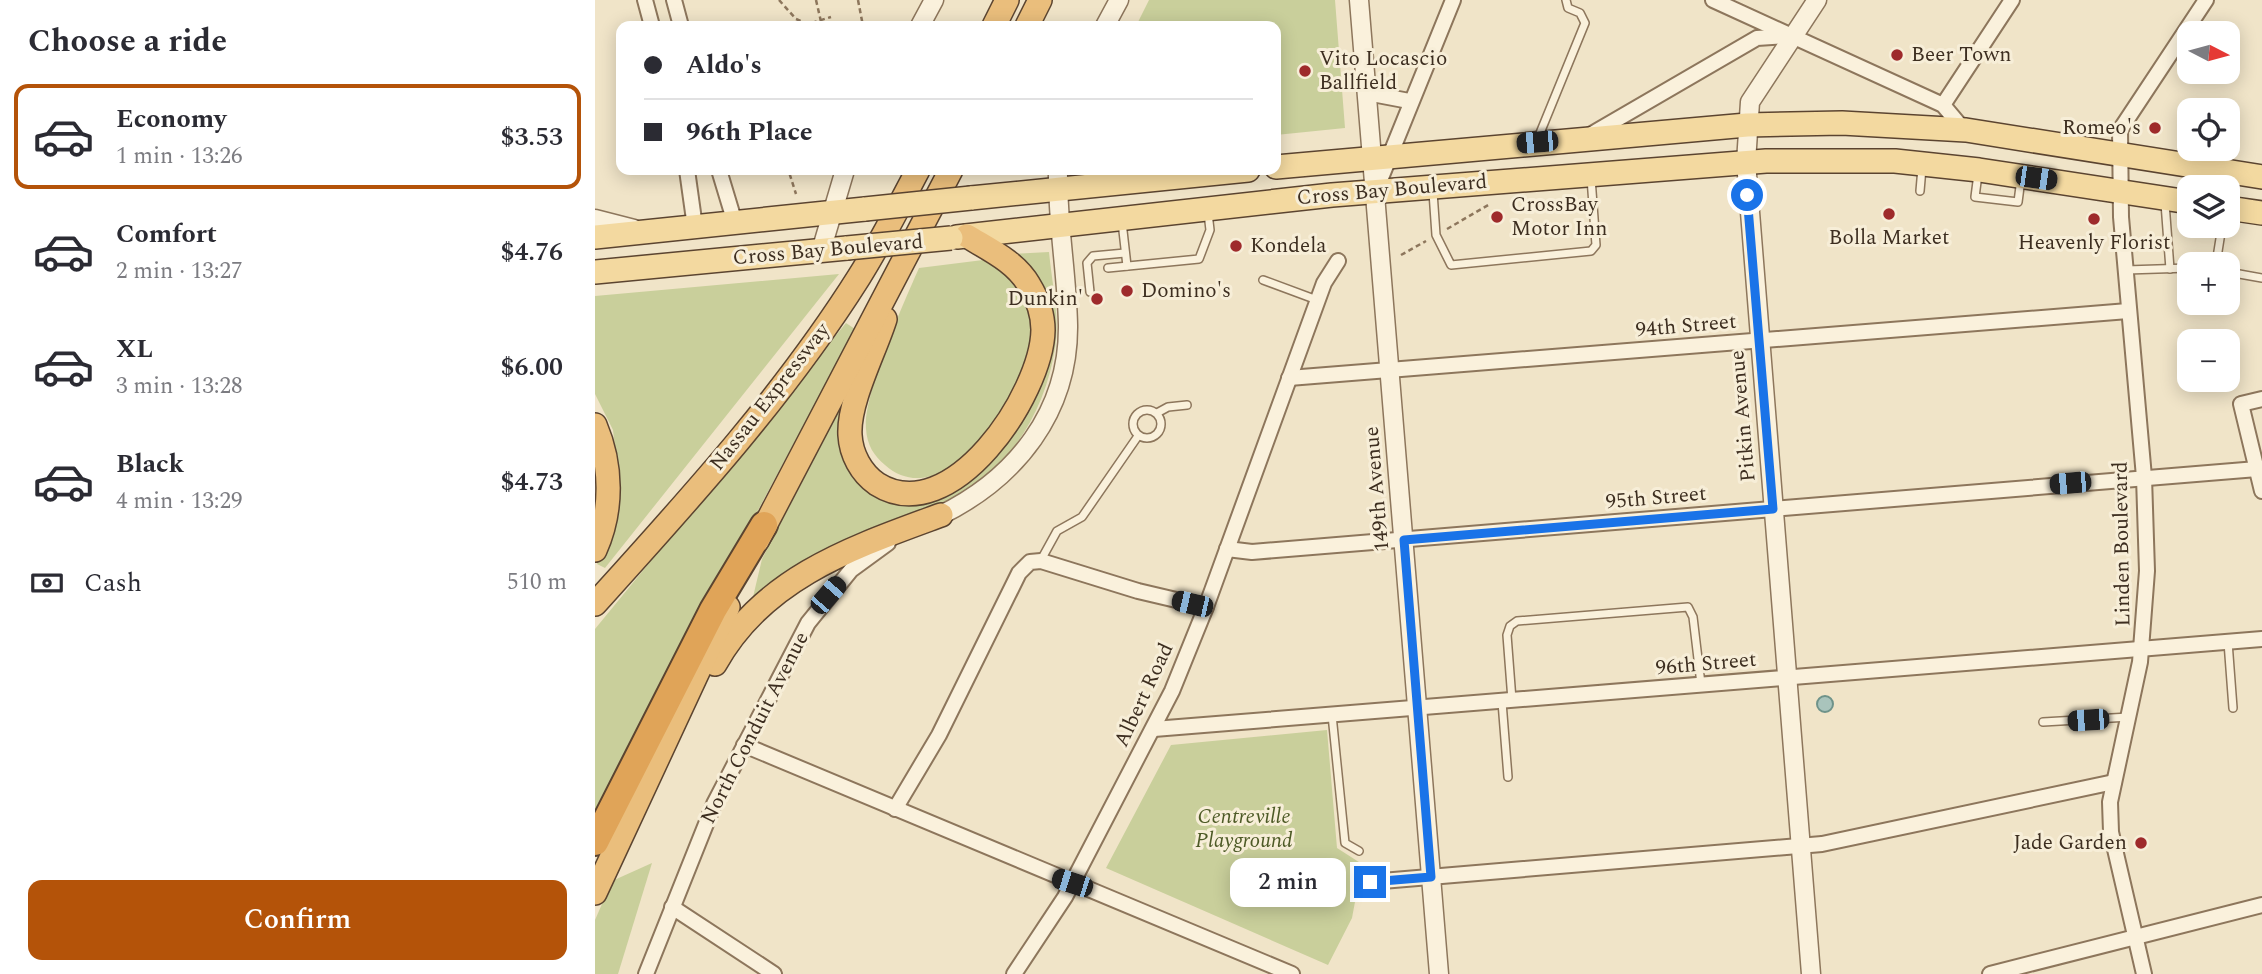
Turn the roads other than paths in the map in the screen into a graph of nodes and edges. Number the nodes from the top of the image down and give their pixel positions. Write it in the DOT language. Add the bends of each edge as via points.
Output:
graph roads {
  1 [pos="645,0"];
  2 [pos="674,0"];
  3 [pos="934,0"];
  4 [pos="1007,0"];
  5 [pos="1041,0"];
  6 [pos="1119,0"];
  7 [pos="1359,0"];
  8 [pos="1453,0"];
  9 [pos="1566,0"];
  10 [pos="1713,0"];
  11 [pos="1817,0"];
  12 [pos="2012,0"];
  13 [pos="2206,0"];
  14 [pos="651,21"];
  15 [pos="680,21"];
  16 [pos="923,21"];
  17 [pos="996,21"];
  18 [pos="1030,21"];
  19 [pos="1108,21"];
  20 [pos="1793,36"];
  21 [pos="1367,93"];
  22 [pos="1409,101"];
  23 [pos="1943,105"];
  24 [pos="1747,125"];
  25 [pos="1964,130"];
  26 [pos="1584,139"];
  27 [pos="1537,142"];
  28 [pos="2120,156"];
  29 [pos="1380,157"];
  30 [pos="1746,162"];
  31 [pos="1922,164"];
  32 [pos="1281,167"];
  33 [pos="1591,174"];
  34 [pos="688,175"];
  35 [pos="721,175"];
  36 [pos="843,175"];
  37 [pos="915,175"];
  38 [pos="948,175"];
  39 [pos="1153,175"];
  40 [pos="2262,177"];
  41 [pos="1058,180"];
  42 [pos="1432,186"];
  43 [pos="1375,191"];
  44 [pos="1920,191"];
  45 [pos="2121,192"];
  46 [pos="2164,198"];
  47 [pos="2177,200"];
  48 [pos="1207,209"];
  49 [pos="2240,210"];
  50 [pos="832,213"];
  51 [pos="2262,213"];
  52 [pos="595,219"];
  53 [pos="1122,219"];
  54 [pos="736,223"];
  55 [pos="695,226"];
  56 [pos="1060,226"];
  57 [pos="645,232"];
  58 [pos="595,237"];
  59 [pos="959,237"];
  60 [pos="821,251"];
  61 [pos="1125,253"];
  62 [pos="907,255"];
  63 [pos="1338,261"];
  64 [pos="1127,266"];
  65 [pos="1108,268"];
  66 [pos="2170,269"];
  67 [pos="2177,269"];
  68 [pos="2125,270"];
  69 [pos="595,272"];
  70 [pos="2240,274"];
  71 [pos="2262,278"];
  72 [pos="1263,280"];
  73 [pos="1090,292"];
  74 [pos="1317,300"];
  75 [pos="2128,311"];
  76 [pos="1759,341"];
  77 [pos="1390,372"];
  78 [pos="1289,378"];
  79 [pos="2262,399"];
  80 [pos="1187,405"];
  81 [pos="1157,413"];
  82 [pos="595,425"];
  83 [pos="1139,436"];
  84 [pos="2257,469"];
  85 [pos="2144,477"];
  86 [pos="2262,491"];
  87 [pos="1773,509"];
  88 [pos="941,515"];
  89 [pos="764,525"];
  90 [pos="1404,540"];
  91 [pos="1227,549"];
  92 [pos="595,550"];
  93 [pos="1035,561"];
  94 [pos="595,604"];
  95 [pos="1206,607"];
  96 [pos="2262,639"];
  97 [pos="2228,642"];
  98 [pos="2142,648"];
  99 [pos="1787,678"];
  100 [pos="1701,685"];
  101 [pos="1507,701"];
  102 [pos="1417,708"];
  103 [pos="2233,708"];
  104 [pos="1332,715"];
  105 [pos="2130,717"];
  106 [pos="2043,722"];
  107 [pos="1154,729"];
  108 [pos="744,745"];
  109 [pos="655,770"];
  110 [pos="1508,777"];
  111 [pos="2114,782"];
  112 [pos="895,809"];
  113 [pos="595,842"];
  114 [pos="1801,846"];
  115 [pos="1359,851"];
  116 [pos="1431,877"];
  117 [pos="1370,882"];
  118 [pos="1072,883"];
  119 [pos="595,893"];
  120 [pos="2262,905"];
  121 [pos="672,907"];
  122 [pos="2134,937"];
  123 [pos="1288,973"];
  124 [pos="646,974"];
  125 [pos="774,974"];
  126 [pos="1014,974"];
  127 [pos="1439,974"];
  128 [pos="1811,974"];
  129 [pos="1990,974"];
  130 [pos="2144,974"];
  1 -- 14 [label="street"];
  2 -- 15 [label="street"];
  3 -- 16 [label="street"];
  4 -- 17 [label="highway"];
  5 -- 18 [label="highway"];
  6 -- 19 [label="street"];
  7 -- 21 [label="street, 149th Avenue"];
  8 -- 22 [label="street"];
  9 -- 27 [label="lane" via="1584,23"];
  10 -- 20 [label="street"];
  11 -- 20 [label="street, Pitkin Avenue"];
  12 -- 23 [label="street"];
  13 -- 28 [label="street, Linden Boulevard" via="2120,130"];
  20 -- 23 [label="street"];
  20 -- 24 [label="street, Pitkin Avenue" via="1754,93"];
  20 -- 26 [label="street" via="1757,38"];
  21 -- 22 [label="street"];
  21 -- 29 [label="street, 149th Avenue"];
  22 -- 29 [label="street"];
  23 -- 25 [label="street"];
  24 -- 25 [label="main road, Cross Bay Boulevard" via="1842,122"];
  24 -- 26 [label="main road, Cross Bay Boulevard"];
  24 -- 30 [label="street, Pitkin Avenue"];
  25 -- 28 [label="main road, Cross Bay Boulevard"];
  26 -- 27 [label="main road, Cross Bay Boulevard"];
  27 -- 29 [label="main road, Cross Bay Boulevard"];
  28 -- 40 [label="main road, Cross Bay Boulevard"];
  28 -- 45 [label="street, Linden Boulevard"];
  29 -- 32 [label="main road, Cross Bay Boulevard"];
  29 -- 43 [label="street, 149th Avenue"];
  30 -- 31 [label="main road, Cross Bay Boulevard"];
  30 -- 33 [label="main road, Cross Bay Boulevard"];
  30 -- 76 [label="street, Pitkin Avenue"];
  31 -- 44 [label="lane"];
  31 -- 45 [label="main road, Cross Bay Boulevard"];
  33 -- 42 [label="main road, Cross Bay Boulevard"];
  33 -- 42 [label="lane" via="1596,245 1591,251 1451,265 1436,235"];
  34 -- 55 [label="street"];
  35 -- 54 [label="street"];
  36 -- 50 [label="street"];
  37 -- 94 [label="highway, Nassau Expressway" via="858,278 793,372 733,449"];
  38 -- 62 [label="highway"];
  39 -- 41 [label="main road, Cross Bay Boulevard"];
  41 -- 50 [label="main road, Cross Bay Boulevard, bridge" via="971,198"];
  41 -- 56 [label="street, North Conduit Avenue"];
  42 -- 43 [label="main road, Cross Bay Boulevard"];
  43 -- 48 [label="main road, Cross Bay Boulevard"];
  43 -- 77 [label="street, 149th Avenue"];
  45 -- 46 [label="main road, Cross Bay Boulevard"];
  45 -- 68 [label="street, Linden Boulevard"];
  46 -- 47 [label="main road, Cross Bay Boulevard"];
  46 -- 66 [label="lane"];
  48 -- 53 [label="main road, Cross Bay Boulevard"];
  48 -- 64 [label="lane" via="1210,230 1199,259"];
  49 -- 51 [label="main road"];
  50 -- 54 [label="main road, Cross Bay Boulevard"];
  50 -- 60 [label="street"];
  52 -- 57 [label="street"];
  53 -- 56 [label="main road, Cross Bay Boulevard"];
  53 -- 61 [label="lane"];
  54 -- 55 [label="main road, Cross Bay Boulevard"];
  55 -- 57 [label="main road, Cross Bay Boulevard"];
  56 -- 59 [label="main road, Cross Bay Boulevard"];
  56 -- 88 [label="street, North Conduit Avenue" via="1067,339 1054,401 1038,432 1006,472 983,492"];
  57 -- 58 [label="main road, Cross Bay Boulevard"];
  59 -- 60 [label="main road, Cross Bay Boulevard, bridge"];
  59 -- 62 [label="highway" via="1011,263 1029,284 1042,320 1040,349 1023,396 988,447 951,481 918,494 894,491 871,480 855,456 850,436 852,411"];
  60 -- 69 [label="main road, Cross Bay Boulevard"];
  61 -- 64 [label="lane"];
  61 -- 73 [label="lane" via="1093,256 1087,263"];
  62 -- 89 [label="highway"];
  63 -- 74 [label="street, Albert Road"];
  64 -- 65 [label="lane"];
  66 -- 67 [label="lane"];
  66 -- 68 [label="lane"];
  68 -- 75 [label="street, Linden Boulevard"];
  70 -- 71 [label="lane"];
  72 -- 74 [label="lane"];
  74 -- 78 [label="street, Albert Road"];
  75 -- 76 [label="street, 94th Street"];
  75 -- 85 [label="street, Linden Boulevard"];
  76 -- 77 [label="street, 94th Street"];
  76 -- 87 [label="street, Pitkin Avenue"];
  77 -- 78 [label="street, 94th Street"];
  77 -- 90 [label="street, 149th Avenue"];
  78 -- 91 [label="street, Albert Road"];
  79 -- 84 [label="street" via="2241,404"];
  80 -- 81 [label="lane"];
  81 -- 83 [label="lane" via="1160,430 1150,438"];
  81 -- 83 [label="lane" via="1146,409 1136,414 1132,426"];
  82 -- 92 [label="highway" via="609,478 606,513"];
  83 -- 93 [label="lane" via="1082,517 1057,531"];
  84 -- 85 [label="street, 95th Street"];
  84 -- 86 [label="street"];
  85 -- 87 [label="street, 95th Street"];
  85 -- 98 [label="street, Linden Boulevard" via="2147,571"];
  87 -- 90 [label="street, 95th Street"];
  87 -- 99 [label="street, Pitkin Avenue"];
  88 -- 108 [label="street, North Conduit Avenue" via="881,547 828,595"];
  88 -- 109 [label="highway" via="820,563 770,598 728,641"];
  89 -- 109 [label="highway"];
  89 -- 113 [label="highway" via="713,610"];
  90 -- 91 [label="street, 95th Street" via="1241,553"];
  90 -- 102 [label="street, 149th Avenue"];
  91 -- 95 [label="street, Albert Road"];
  93 -- 95 [label="street"];
  93 -- 112 [label="street" via="1019,573 939,735"];
  95 -- 107 [label="street, Albert Road"];
  96 -- 97 [label="street, 96th Street"];
  97 -- 98 [label="street, 96th Street"];
  97 -- 103 [label="lane"];
  98 -- 99 [label="street, 96th Street"];
  98 -- 105 [label="street, Linden Boulevard"];
  99 -- 100 [label="street, 96th Street"];
  99 -- 114 [label="street, Pitkin Avenue"];
  100 -- 101 [label="street, 96th Street"];
  100 -- 101 [label="lane" via="1688,607 1517,621 1507,635"];
  101 -- 102 [label="street, 96th Street"];
  101 -- 110 [label="lane"];
  102 -- 104 [label="street, 96th Street"];
  102 -- 116 [label="street, 149th Avenue"];
  104 -- 107 [label="street, 96th Street"];
  104 -- 115 [label="lane" via="1345,843"];
  105 -- 106 [label="lane"];
  105 -- 111 [label="street, Linden Boulevard"];
  107 -- 118 [label="street, Albert Road"];
  108 -- 112 [label="street"];
  108 -- 121 [label="street, North Conduit Avenue" via="695,846"];
  109 -- 119 [label="highway"];
  111 -- 114 [label="street"];
  111 -- 122 [label="street, Linden Boulevard" via="2111,832"];
  112 -- 118 [label="street"];
  114 -- 116 [label="street"];
  114 -- 128 [label="street, Pitkin Avenue"];
  116 -- 117 [label="street"];
  116 -- 127 [label="street, 149th Avenue"];
  118 -- 123 [label="street"];
  118 -- 126 [label="street, Albert Road"];
  120 -- 122 [label="street"];
  121 -- 124 [label="street, North Conduit Avenue"];
  121 -- 125 [label="street"];
  122 -- 129 [label="street"];
  122 -- 130 [label="street, Linden Boulevard"];
}
